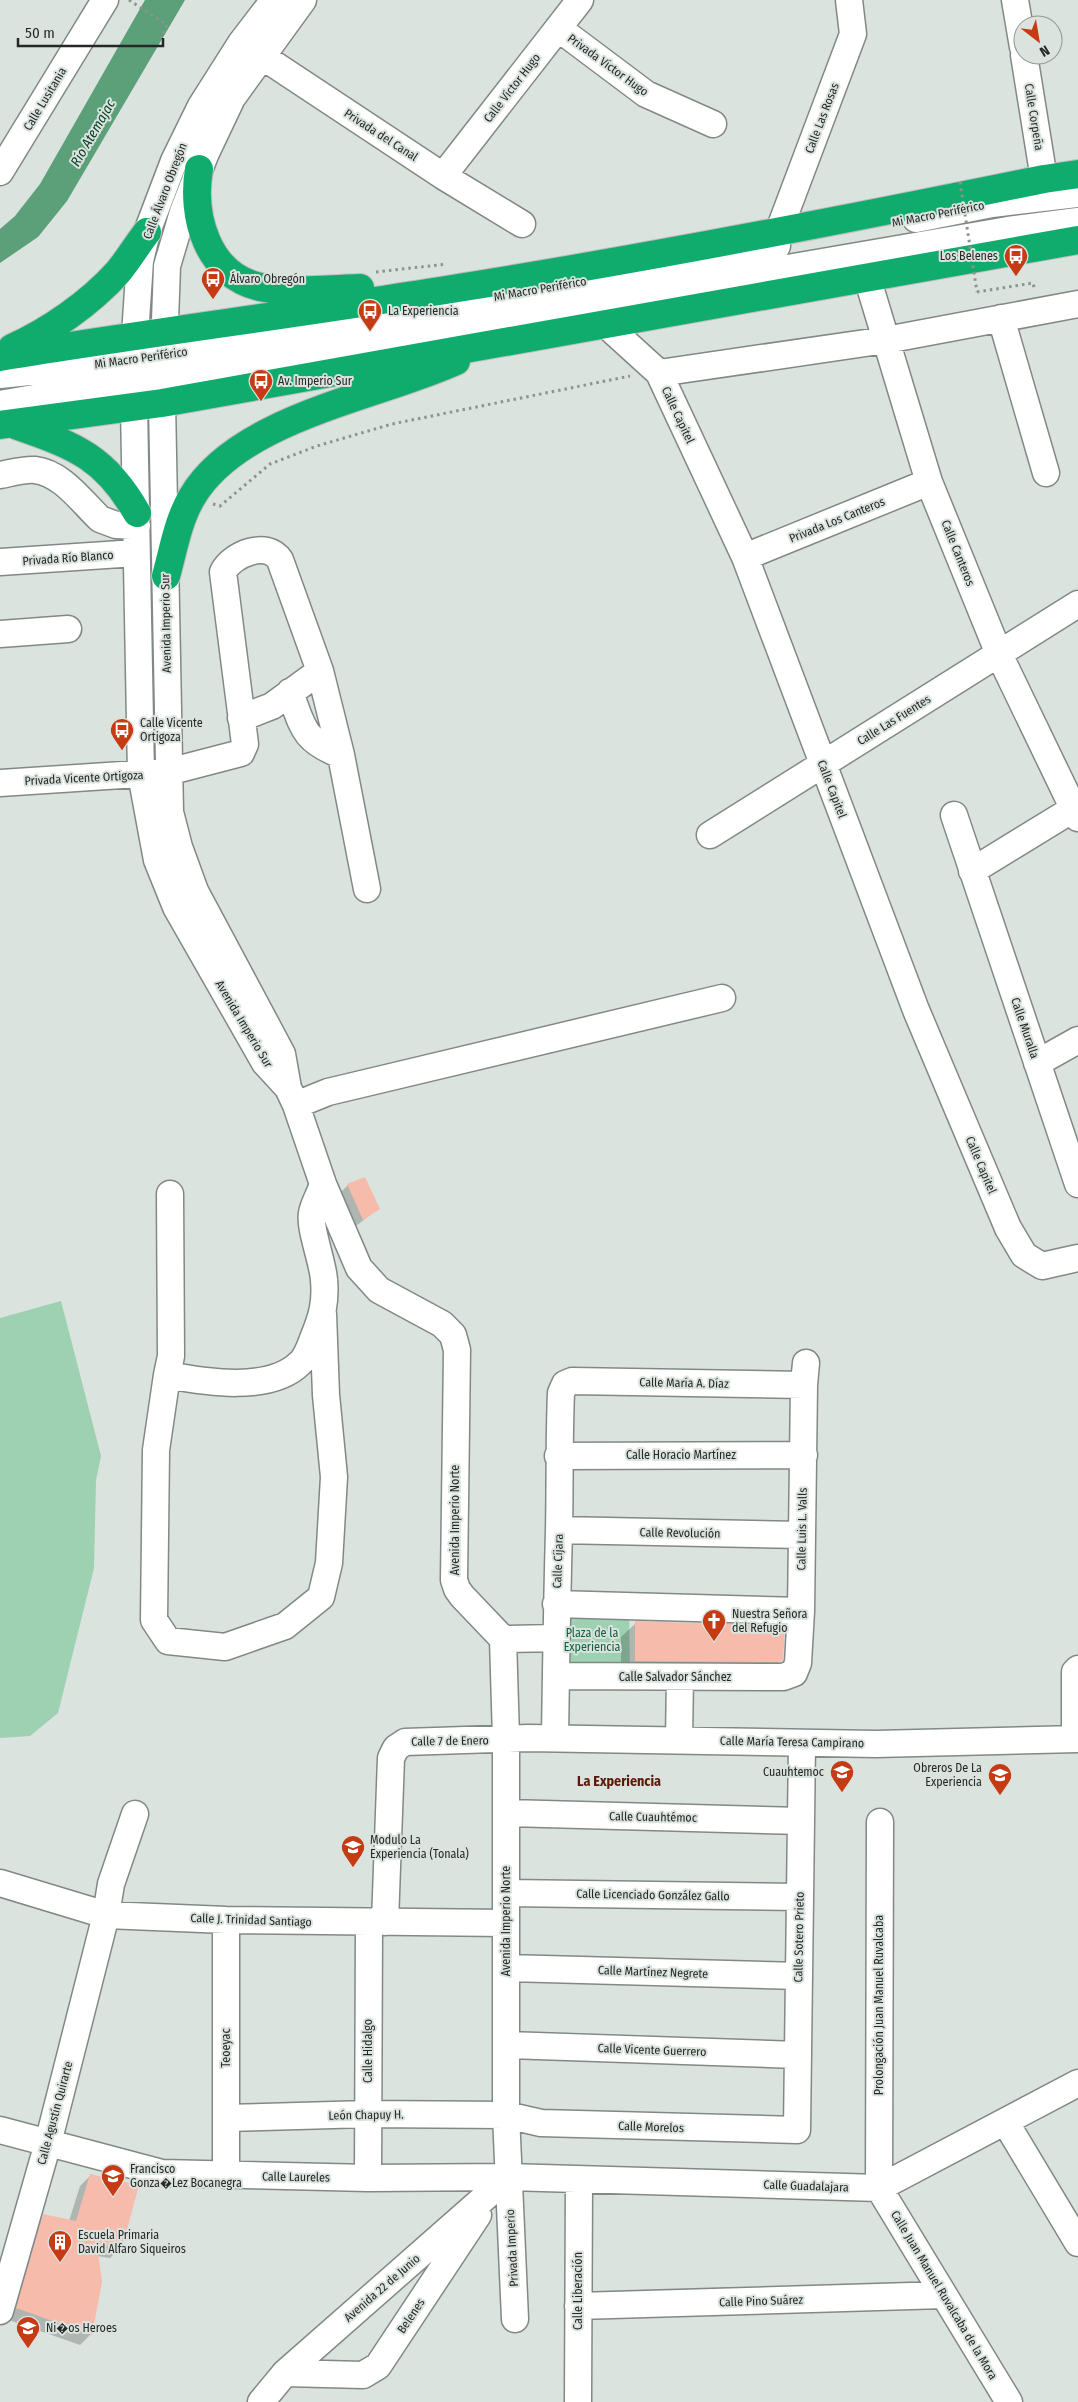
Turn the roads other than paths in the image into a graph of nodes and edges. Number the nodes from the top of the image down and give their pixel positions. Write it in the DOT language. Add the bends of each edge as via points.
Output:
graph roads {
  1 [pos="104,0"];
  2 [pos="274,0"];
  3 [pos="302,0"];
  4 [pos="580,0"];
  5 [pos="849,0"];
  6 [pos="1016,0"];
  7 [pos="1018,15"];
  8 [pos="558,28"];
  9 [pos="251,50"];
  10 [pos="1026,65"];
  11 [pos="713,124"];
  12 [pos="1,169"];
  13 [pos="199,169"];
  14 [pos="1078,174"];
  15 [pos="443,176"];
  16 [pos="1044,179"];
  17 [pos="1078,194"];
  18 [pos="1078,221"];
  19 [pos="522,224"];
  20 [pos="147,232"];
  21 [pos="778,233"];
  22 [pos="1078,240"];
  23 [pos="867,277"];
  24 [pos="459,288"];
  25 [pos="1078,304"];
  26 [pos="1001,318"];
  27 [pos="604,323"];
  28 [pos="886,340"];
  29 [pos="492,342"];
  30 [pos="0,352"];
  31 [pos="163,354"];
  32 [pos="0,357"];
  33 [pos="134,371"];
  34 [pos="658,373"];
  35 [pos="0,375"];
  36 [pos="162,403"];
  37 [pos="4,418"];
  38 [pos="1046,472"];
  39 [pos="0,475"];
  40 [pos="929,482"];
  41 [pos="137,520"];
  42 [pos="136,553"];
  43 [pos="745,557"];
  44 [pos="0,562"];
  45 [pos="166,576"];
  46 [pos="1078,604"];
  47 [pos="68,629"];
  48 [pos="0,634"];
  49 [pos="999,654"];
  50 [pos="320,670"];
  51 [pos="290,692"];
  52 [pos="241,718"];
  53 [pos="341,755"];
  54 [pos="823,765"];
  55 [pos="168,772"];
  56 [pos="141,774"];
  57 [pos="0,783"];
  58 [pos="1076,811"];
  59 [pos="954,815"];
  60 [pos="710,835"];
  61 [pos="972,871"];
  62 [pos="367,889"];
  63 [pos="722,998"];
  64 [pos="1078,1040"];
  65 [pos="1037,1063"];
  66 [pos="292,1097"];
  67 [pos="323,1184"];
  68 [pos="1078,1184"];
  69 [pos="170,1194"];
  70 [pos="1078,1258"];
  71 [pos="323,1314"];
  72 [pos="805,1374"];
  73 [pos="167,1375"];
  74 [pos="565,1384"];
  75 [pos="804,1455"];
  76 [pos="558,1456"];
  77 [pos="559,1530"];
  78 [pos="802,1535"];
  79 [pos="556,1604"];
  80 [pos="800,1611"];
  81 [pos="556,1638"];
  82 [pos="503,1639"];
  83 [pos="1078,1669"];
  84 [pos="794,1673"];
  85 [pos="556,1676"];
  86 [pos="680,1677"];
  87 [pos="506,1738"];
  88 [pos="555,1738"];
  89 [pos="1076,1739"];
  90 [pos="679,1740"];
  91 [pos="802,1744"];
  92 [pos="396,1748"];
  93 [pos="506,1813"];
  94 [pos="135,1814"];
  95 [pos="801,1821"];
  96 [pos="880,1822"];
  97 [pos="0,1883"];
  98 [pos="506,1893"];
  99 [pos="800,1897"];
  100 [pos="106,1915"];
  101 [pos="226,1920"];
  102 [pos="377,1923"];
  103 [pos="506,1923"];
  104 [pos="506,1968"];
  105 [pos="799,1976"];
  106 [pos="506,2045"];
  107 [pos="798,2055"];
  108 [pos="1078,2083"];
  109 [pos="368,2114"];
  110 [pos="506,2115"];
  111 [pos="226,2118"];
  112 [pos="1006,2123"];
  113 [pos="0,2130"];
  114 [pos="797,2130"];
  115 [pos="48,2143"];
  116 [pos="226,2175"];
  117 [pos="368,2178"];
  118 [pos="579,2180"];
  119 [pos="503,2182"];
  120 [pos="879,2188"];
  121 [pos="1078,2243"];
  122 [pos="944,2295"];
  123 [pos="578,2306"];
  124 [pos="0,2311"];
  125 [pos="515,2319"];
  126 [pos="285,2372"];
  127 [pos="261,2402"];
  128 [pos="578,2402"];
  129 [pos="1009,2402"];
  1 -- 12 [label="street, Calle Lusitania"];
  2 -- 9 [label="street, Calle Álvaro Obregón"];
  3 -- 9 [label="street, Calle Álvaro Obregón"];
  4 -- 8 [label="street, Calle Víctor Hugo"];
  5 -- 21 [label="street, Calle Las Rosas" via="853,34"];
  6 -- 7 [label="street"];
  8 -- 11 [label="street, Privada Víctor Hugo" via="646,94"];
  8 -- 15 [label="street, Calle Víctor Hugo"];
  9 -- 13 [label="street, Calle Álvaro Obregón"];
  9 -- 15 [label="street, Privada del Canal"];
  9 -- 20 [label="street, Calle Álvaro Obregón" via="201,106 174,161"];
  10 -- 16 [label="street, Calle Corpeña"];
  13 -- 24 [label="highway" via="197,206 207,242 219,262 237,278 270,289"];
  13 -- 31 [label="street, Calle Álvaro Obregón" via="167,266"];
  14 -- 16 [label="highway"];
  15 -- 19 [label="street, Privada del Canal"];
  16 -- 21 [label="highway"];
  17 -- 31 [label="street, Mi Macro Periférico" via="992,204 729,255"];
  18 -- 31 [label="street, Mi Macro Periférico"];
  20 -- 30 [label="highway" via="119,271 83,304 40,333"];
  20 -- 33 [label="street, Calle Álvaro Obregón" via="140,261"];
  21 -- 24 [label="highway"];
  22 -- 23 [label="highway"];
  23 -- 27 [label="highway"];
  23 -- 28 [label="street, Calle Canteros"];
  24 -- 31 [label="highway"];
  25 -- 26 [label="street"];
  26 -- 28 [label="street"];
  26 -- 38 [label="street"];
  27 -- 29 [label="highway"];
  27 -- 34 [label="street, Calle Capitel"];
  28 -- 34 [label="street"];
  28 -- 40 [label="street, Calle Canteros"];
  29 -- 36 [label="highway"];
  29 -- 45 [label="highway" via="436,370 291,421 218,466 191,498"];
  31 -- 33 [label="highway"];
  31 -- 33 [label="street, Mi Macro Periférico"];
  31 -- 36 [label="street, Calle Álvaro Obregón"];
  32 -- 33 [label="highway"];
  33 -- 35 [label="street, Mi Macro Periférico"];
  33 -- 36 [label="highway"];
  33 -- 37 [label="highway"];
  33 -- 41 [label="street, Avenida Imperio Sur"];
  34 -- 43 [label="street, Calle Capitel"];
  36 -- 45 [label="street, Avenida Imperio Sur"];
  37 -- 41 [label="highway" via="55,438 89,456 116,482"];
  39 -- 41 [label="street" via="35,470 49,474 60,480 108,524"];
  40 -- 43 [label="street, Privada Los Canteros"];
  40 -- 49 [label="street, Calle Canteros"];
  41 -- 42 [label="street, Avenida Imperio Sur"];
  42 -- 44 [label="street, Privada Río Blanco"];
  42 -- 56 [label="street, Avenida Imperio Sur"];
  43 -- 54 [label="street, Calle Capitel"];
  45 -- 55 [label="street, Avenida Imperio Sur"];
  46 -- 49 [label="street, Calle Las Fuentes"];
  47 -- 48 [label="street"];
  49 -- 54 [label="street, Calle Las Fuentes"];
  49 -- 58 [label="street, Calle Canteros"];
  50 -- 51 [label="street"];
  50 -- 52 [label="street" via="276,554 263,550 237,556 226,566 223,580"];
  50 -- 53 [label="street"];
  51 -- 52 [label="street" via="272,706"];
  51 -- 53 [label="street" via="305,731 320,746"];
  52 -- 55 [label="street, Privada Vicente Ortigoza" via="245,744 241,753"];
  53 -- 62 [label="street"];
  54 -- 60 [label="street, Calle Las Fuentes"];
  54 -- 70 [label="street, Calle Capitel" via="916,1010 1008,1228 1024,1254 1042,1266"];
  55 -- 56 [label="street, Privada Vicente Ortigoza"];
  55 -- 66 [label="street, Avenida Imperio Sur" via="170,812 195,892 282,1054"];
  56 -- 57 [label="street, Privada Vicente Ortigoza"];
  56 -- 66 [label="street, Avenida Imperio Sur" via="157,860 176,907 266,1063"];
  58 -- 61 [label="street"];
  59 -- 61 [label="street, Calle Muralla"];
  61 -- 65 [label="street, Calle Muralla"];
  63 -- 66 [label="street" via="328,1092"];
  64 -- 65 [label="street"];
  65 -- 68 [label="street, Calle Muralla"];
  66 -- 67 [label="street, Avenida Imperio Norte"];
  67 -- 71 [label="street" via="312,1214 324,1281"];
  67 -- 82 [label="street, Avenida Imperio Norte" via="349,1249 368,1280 442,1324 453,1335 457,1350 454,1580 462,1596"];
  69 -- 73 [label="street" via="171,1356"];
  71 -- 73 [label="street" via="301,1363 278,1377 252,1382 219,1382"];
  71 -- 73 [label="street" via="334,1477 329,1563 322,1597 285,1626 225,1647 168,1641 154,1620 156,1450"];
  72 -- 74 [label="street, Calle María A. Díaz" via="572,1381"];
  72 -- 75 [label="street, Calle Luis L. Valls"];
  74 -- 76 [label="street, Calle Cíjara" via="561,1393"];
  75 -- 76 [label="street, Calle Horacio Martínez"];
  75 -- 78 [label="street, Calle Luis L. Valls"];
  76 -- 77 [label="street, Calle Cíjara"];
  77 -- 78 [label="street, Calle Revolución"];
  77 -- 79 [label="street, Calle Cíjara"];
  78 -- 80 [label="street, Calle Luis L. Valls"];
  79 -- 80 [label="street"];
  79 -- 81 [label="street, Calle Cíjara"];
  80 -- 84 [label="street, Calle Luis L. Valls" via="798,1663"];
  81 -- 82 [label="street"];
  81 -- 85 [label="street, Calle Cíjara"];
  82 -- 87 [label="street, Avenida Imperio Norte"];
  83 -- 89 [label="street" via="1075,1672"];
  84 -- 86 [label="street, Calle Salvador Sánchez" via="783,1677"];
  85 -- 86 [label="street, Calle Salvador Sánchez"];
  85 -- 88 [label="street, Calle Cíjara"];
  86 -- 90 [label="street"];
  87 -- 88 [label="street, Calle María Teresa Campirano"];
  87 -- 92 [label="street, Calle 7 de Enero" via="405,1742"];
  87 -- 93 [label="street, Avenida Imperio Norte"];
  88 -- 90 [label="street, Calle María Teresa Campirano"];
  89 -- 91 [label="street, Calle María Teresa Campirano"];
  90 -- 91 [label="street, Calle María Teresa Campirano"];
  91 -- 95 [label="street, Calle Sotero Prieto"];
  92 -- 102 [label="street, Calle Hidalgo" via="391,1758"];
  93 -- 95 [label="street, Calle Cuauhtémoc"];
  93 -- 98 [label="street, Avenida Imperio Norte"];
  94 -- 100 [label="street, Calle Agustín Quirarte" via="111,1884"];
  95 -- 99 [label="street, Calle Sotero Prieto"];
  96 -- 120 [label="street, Prolongación Juan Manuel Ruvalcaba"];
  97 -- 100 [label="street, Calle J. Trinidad Santiago"];
  98 -- 99 [label="street, Calle Licenciado González Gallo"];
  98 -- 103 [label="street, Avenida Imperio Norte"];
  99 -- 105 [label="street, Calle Sotero Prieto"];
  100 -- 101 [label="street, Calle J. Trinidad Santiago"];
  100 -- 115 [label="street, Calle Agustín Quirarte"];
  101 -- 102 [label="street, Calle J. Trinidad Santiago"];
  101 -- 111 [label="street, Teoeyac"];
  102 -- 103 [label="street, Calle J. Trinidad Santiago"];
  102 -- 109 [label="street, Calle Hidalgo"];
  103 -- 104 [label="street, Avenida Imperio Norte"];
  104 -- 105 [label="street, Calle Martínez Negrete"];
  104 -- 106 [label="street, Avenida Imperio Norte"];
  105 -- 107 [label="street, Calle Sotero Prieto"];
  106 -- 107 [label="street, Calle Vicente Guerrero"];
  106 -- 110 [label="street, Avenida Imperio Norte"];
  107 -- 114 [label="street, Calle Sotero Prieto"];
  108 -- 112 [label="street, Calle Guadalajara"];
  109 -- 110 [label="street, León Chapuy H."];
  109 -- 111 [label="street, León Chapuy H."];
  109 -- 117 [label="street, Calle Hidalgo"];
  110 -- 114 [label="street, Calle Morelos" via="542,2123"];
  110 -- 119 [label="street, Avenida Imperio Norte"];
  111 -- 116 [label="street, Teoeyac"];
  112 -- 120 [label="street, Calle Guadalajara"];
  112 -- 121 [label="street"];
  113 -- 115 [label="street, Calle Laureles"];
  115 -- 116 [label="street, Calle Laureles" via="162,2173"];
  115 -- 124 [label="street, Calle Agustín Quirarte"];
  116 -- 117 [label="street, Calle Laureles"];
  117 -- 119 [label="street, Calle Laureles"];
  118 -- 119 [label="street, Calle Guadalajara"];
  118 -- 120 [label="street, Calle Guadalajara"];
  118 -- 123 [label="street, Calle Liberación"];
  119 -- 125 [label="street, Privada Imperio"];
  119 -- 126 [label="street, Avenida 22 de Junio"];
  119 -- 126 [label="street, Belenes" via="378,2366 363,2375"];
  120 -- 122 [label="street, Calle Juan Manuel Ruvalcaba de la Mora"];
  122 -- 123 [label="street, Calle Pino Suárez"];
  122 -- 129 [label="street, Calle Juan Manuel Ruvalcaba de la Mora"];
  123 -- 128 [label="street, Calle Liberación"];
  126 -- 127 [label="street, Avenida 22 de Junio"];
}
